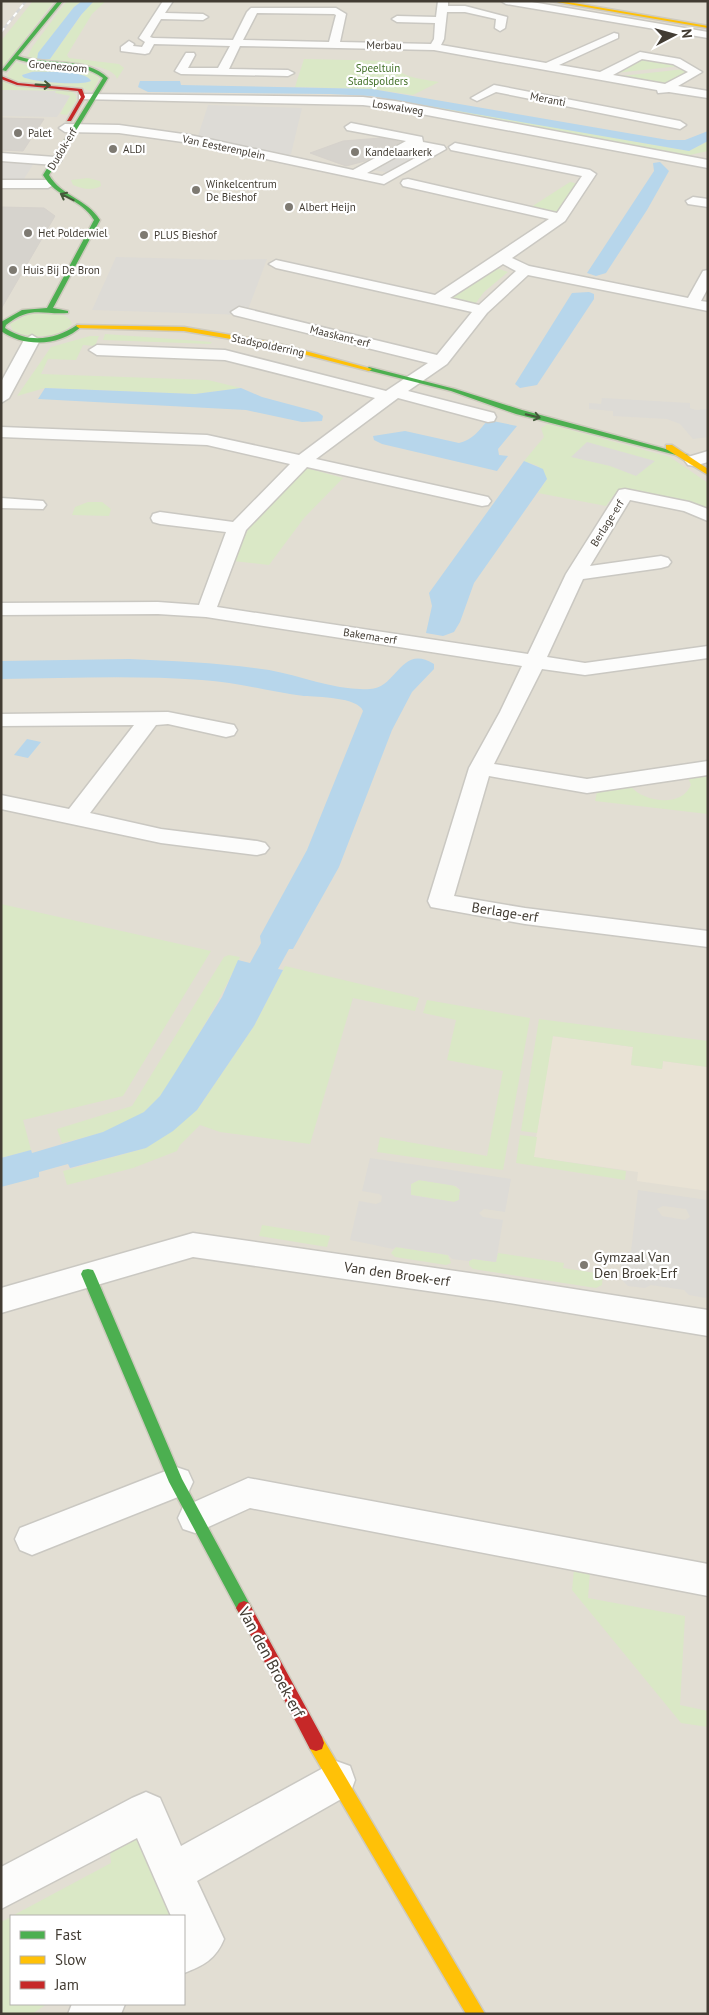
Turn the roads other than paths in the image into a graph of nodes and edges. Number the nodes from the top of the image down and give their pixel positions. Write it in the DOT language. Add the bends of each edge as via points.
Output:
graph roads {
  1 [pos="61,1"];
  2 [pos="168,1"];
  3 [pos="506,1"];
  4 [pos="553,1"];
  5 [pos="598,1"];
  6 [pos="442,10"];
  7 [pos="159,16"];
  8 [pos="203,17"];
  9 [pos="397,18"];
  10 [pos="706,23"];
  11 [pos="500,28"];
  12 [pos="688,32"];
  13 [pos="708,35"];
  14 [pos="614,36"];
  15 [pos="151,41"];
  16 [pos="238,42"];
  17 [pos="129,44"];
  18 [pos="334,44"];
  19 [pos="434,46"];
  20 [pos="190,55"];
  21 [pos="496,57"];
  22 [pos="15,58"];
  23 [pos="548,66"];
  24 [pos="222,72"];
  25 [pos="288,73"];
  26 [pos="602,76"];
  27 [pos="1,77"];
  28 [pos="667,88"];
  29 [pos="708,95"];
  30 [pos="89,97"];
  31 [pos="652,97"];
  32 [pos="476,98"];
  33 [pos="637,105"];
  34 [pos="622,114"];
  35 [pos="680,125"];
  36 [pos="351,127"];
  37 [pos="69,128"];
  38 [pos="415,142"];
  39 [pos="456,147"];
  40 [pos="1,157"];
  41 [pos="51,160"];
  42 [pos="708,164"];
  43 [pos="355,174"];
  44 [pos="408,183"];
  45 [pos="1,184"];
  46 [pos="48,184"];
  47 [pos="36,191"];
  48 [pos="693,201"];
  49 [pos="708,203"];
  50 [pos="560,218"];
  51 [pos="82,223"];
  52 [pos="88,236"];
  53 [pos="502,258"];
  54 [pos="276,264"];
  55 [pos="525,270"];
  56 [pos="708,274"];
  57 [pos="438,300"];
  58 [pos="692,304"];
  59 [pos="708,307"];
  60 [pos="49,310"];
  61 [pos="482,310"];
  62 [pos="239,312"];
  63 [pos="2,324"];
  64 [pos="79,326"];
  65 [pos="225,336"];
  66 [pos="32,340"];
  67 [pos="97,350"];
  68 [pos="210,353"];
  69 [pos="441,362"];
  70 [pos="415,381"];
  71 [pos="393,395"];
  72 [pos="1,398"];
  73 [pos="488,417"];
  74 [pos="1,432"];
  75 [pos="695,458"];
  76 [pos="304,461"];
  77 [pos="708,473"];
  78 [pos="482,501"];
  79 [pos="1,503"];
  80 [pos="37,505"];
  81 [pos="708,516"];
  82 [pos="160,518"];
  83 [pos="237,528"];
  84 [pos="661,562"];
  85 [pos="576,574"];
  86 [pos="1,609"];
  87 [pos="206,611"];
  88 [pos="708,652"];
  89 [pos="533,663"];
  90 [pos="150,718"];
  91 [pos="1,720"];
  92 [pos="226,730"];
  93 [pos="480,768"];
  94 [pos="708,768"];
  95 [pos="1,802"];
  96 [pos="75,818"];
  97 [pos="257,848"];
  98 [pos="708,939"];
  99 [pos="88,1274"];
  100 [pos="1,1301"];
  101 [pos="708,1323"];
  102 [pos="176,1482"];
  103 [pos="195,1518"];
  104 [pos="32,1539"];
  105 [pos="708,1580"];
  106 [pos="336,1780"];
  107 [pos="172,1873"];
  108 [pos="1,1889"];
  109 [pos="185,1951"];
  110 [pos="102,2005"];
  111 [pos="89,2014"];
  112 [pos="476,2014"];
  1 -- 22 [label="street, Groenezoom"];
  2 -- 7 [label="street"];
  3 -- 12 [label="street"];
  4 -- 10 [label="street"];
  5 -- 10 [label="street"];
  6 -- 9 [label="street, Merbau"];
  6 -- 11 [label="street" via="465,9 502,17"];
  6 -- 19 [label="street" via="439,40"];
  7 -- 8 [label="street"];
  7 -- 15 [label="street" via="144,38"];
  10 -- 12 [label="street"];
  12 -- 13 [label="street"];
  14 -- 23 [label="street"];
  15 -- 16 [label="street, Merbau"];
  15 -- 17 [label="street, Merbau" via="145,51 125,50"];
  16 -- 18 [label="street, Merbau"];
  16 -- 18 [label="street" via="255,10 336,11 341,14"];
  16 -- 24 [label="street"];
  18 -- 19 [label="street, Merbau"];
  19 -- 21 [label="street, Merbau"];
  20 -- 24 [label="street" via="182,71"];
  21 -- 23 [label="street"];
  22 -- 27 [label="street, Groenezoom"];
  22 -- 30 [label="street, Groenezoom" via="32,65 102,71 106,78"];
  23 -- 26 [label="street"];
  24 -- 25 [label="street"];
  26 -- 28 [label="street"];
  26 -- 28 [label="street" via="640,55 676,61 696,72"];
  27 -- 30 [label="street, Groenezoom, one-way" via="7,82 20,84 75,88"];
  28 -- 29 [label="street"];
  28 -- 31 [label="street"];
  30 -- 37 [label="street, Dudok-erf"];
  30 -- 42 [label="street, Loswalweg" via="362,101"];
  32 -- 34 [label="street, Meranti" via="494,88"];
  33 -- 34 [label="street"];
  34 -- 35 [label="street, Meranti"];
  36 -- 38 [label="street"];
  37 -- 41 [label="street, Dudok-erf"];
  37 -- 43 [label="street, Van Eesterenplein" via="119,129 190,140"];
  38 -- 43 [label="street"];
  38 -- 43 [label="street, Van Eesterenplein" via="440,149 384,180"];
  39 -- 50 [label="street" via="590,174"];
  40 -- 41 [label="street"];
  41 -- 46 [label="street, Dudok-erf" via="46,175"];
  41 -- 47 [label="street, Dudok-erf" via="35,177"];
  44 -- 50 [label="street"];
  45 -- 47 [label="street"];
  46 -- 47 [label="street"];
  52 -- 46 [label="street, Dudok-erf, one-way" via="93,231 96,214"];
  48 -- 49 [label="street"];
  50 -- 53 [label="street"];
  51 -- 52 [label="street"];
  52 -- 60 [label="street, Dudok-erf"];
  53 -- 55 [label="street"];
  53 -- 57 [label="street"];
  54 -- 57 [label="street"];
  55 -- 58 [label="street"];
  55 -- 61 [label="street"];
  56 -- 58 [label="street"];
  57 -- 61 [label="street"];
  58 -- 59 [label="street"];
  60 -- 63 [label="street" via="21,313"];
  60 -- 64 [label="street" via="73,315 80,321"];
  61 -- 69 [label="street"];
  62 -- 69 [label="street, Maaskant-erf"];
  63 -- 66 [label="street" via="7,334"];
  64 -- 65 [label="street, Stadspolderring" via="151,327"];
  64 -- 66 [label="street" via="62,336"];
  65 -- 68 [label="street"];
  65 -- 70 [label="street, Stadspolderring" via="272,344"];
  66 -- 72 [label="street"];
  67 -- 68 [label="street"];
  68 -- 71 [label="street"];
  69 -- 70 [label="street"];
  70 -- 71 [label="street"];
  70 -- 75 [label="street, Stadspolderring" via="571,415 601,427 664,444"];
  71 -- 73 [label="street"];
  71 -- 76 [label="street"];
  74 -- 76 [label="street" via="207,440"];
  75 -- 77 [label="street, Stadspolderring"];
  76 -- 78 [label="street"];
  76 -- 83 [label="street"];
  79 -- 80 [label="street"];
  81 -- 85 [label="street, Berlage-erf" via="690,507 625,494"];
  82 -- 83 [label="street"];
  83 -- 87 [label="street"];
  84 -- 85 [label="street"];
  85 -- 89 [label="street, Berlage-erf"];
  86 -- 87 [label="street, Bakema-erf" via="158,608"];
  87 -- 89 [label="street, Bakema-erf"];
  88 -- 89 [label="street" via="585,670"];
  89 -- 93 [label="street, Berlage-erf"];
  90 -- 91 [label="street"];
  90 -- 92 [label="street" via="168,718"];
  90 -- 96 [label="street"];
  93 -- 94 [label="street" via="587,786"];
  93 -- 98 [label="street, Berlage-erf" via="440,901 525,916"];
  95 -- 96 [label="street"];
  96 -- 97 [label="street" via="161,836"];
  99 -- 100 [label="street, Van den Broek-erf"];
  99 -- 101 [label="street, Van den Broek-erf" via="193,1245 488,1287"];
  99 -- 102 [label="street, Van den Broek-erf"];
  102 -- 103 [label="street, Van den Broek-erf"];
  102 -- 104 [label="street"];
  103 -- 105 [label="street" via="248,1493"];
  103 -- 106 [label="street, Van den Broek-erf"];
  106 -- 107 [label="street"];
  106 -- 112 [label="street, Van den Broek-erf"];
  107 -- 108 [label="street" via="146,1812"];
  107 -- 109 [label="street" via="203,1939"];
  110 -- 111 [label="street"];
}
